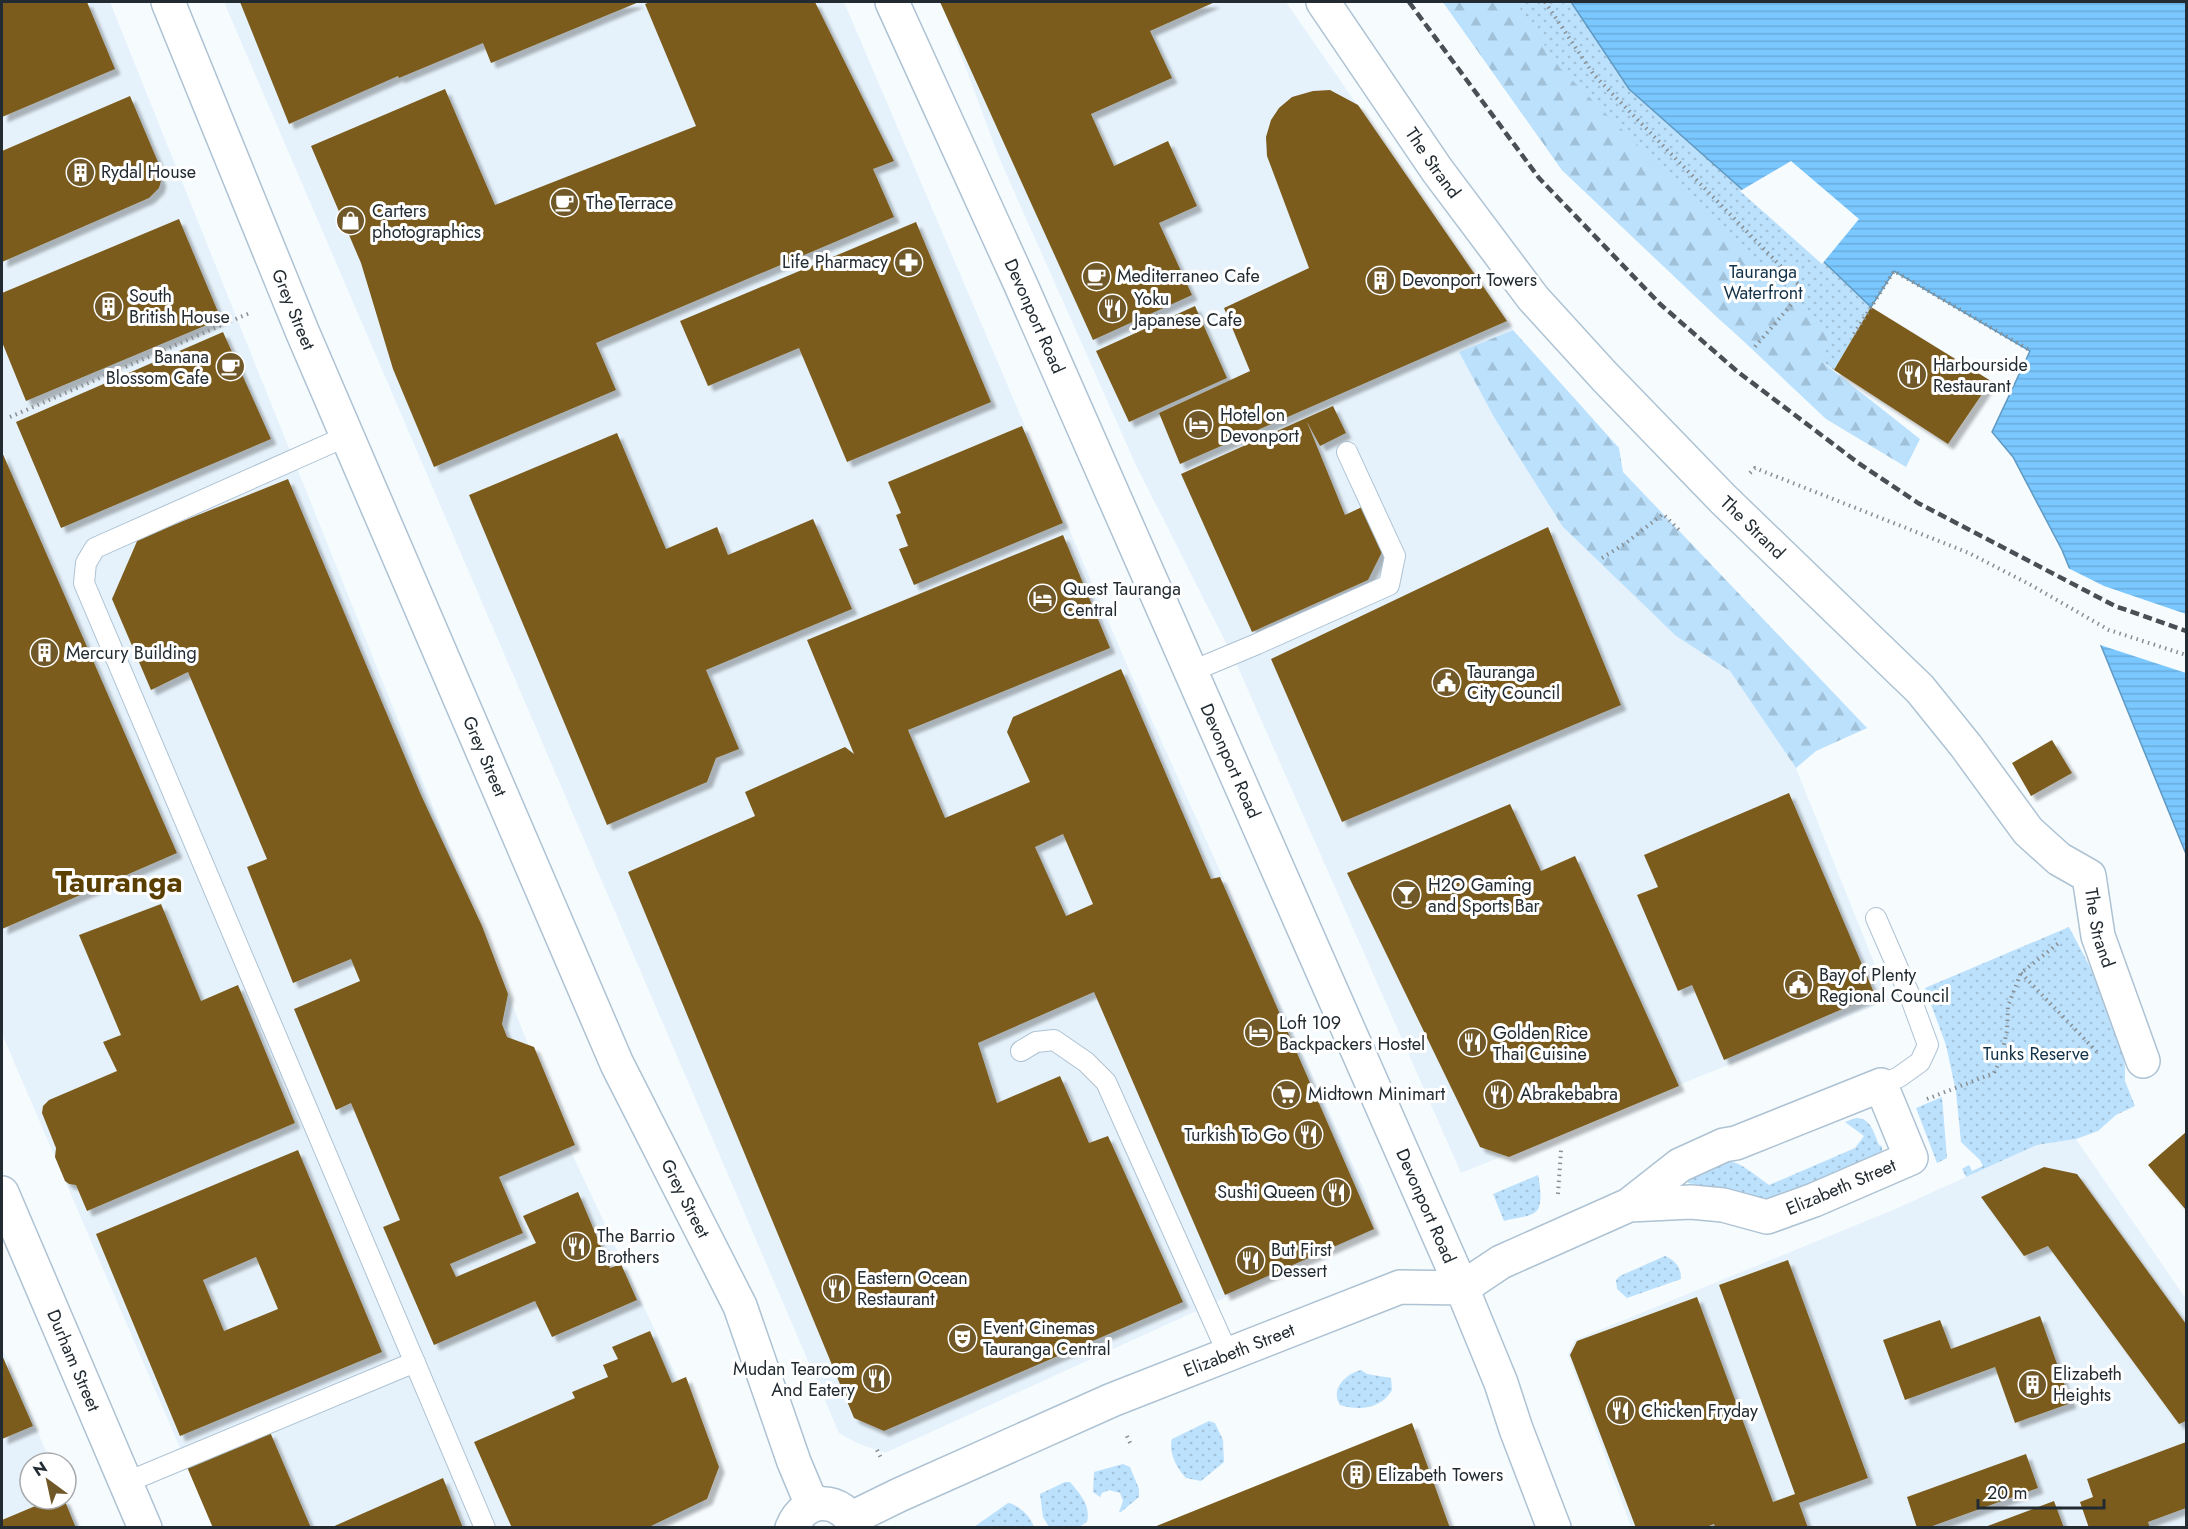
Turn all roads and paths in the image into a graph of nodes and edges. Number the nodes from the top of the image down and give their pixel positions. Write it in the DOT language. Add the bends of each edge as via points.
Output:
graph roads {
  1 [pos="168,2"];
  2 [pos="892,2"];
  3 [pos="1323,2"];
  4 [pos="1545,2"];
  5 [pos="288,296"];
  6 [pos="1854,334"];
  7 [pos="1753,349"];
  8 [pos="2031,351"];
  9 [pos="10,417"];
  10 [pos="347,436"];
  11 [pos="1347,452"];
  12 [pos="1770,475"];
  13 [pos="1679,530"];
  14 [pos="1602,558"];
  15 [pos="2187,656"];
  16 [pos="1190,672"];
  17 [pos="1876,918"];
  18 [pos="2098,936"];
  19 [pos="2021,973"];
  20 [pos="1021,1051"];
  21 [pos="2096,1051"];
  22 [pos="2143,1061"];
  23 [pos="1887,1099"];
  24 [pos="1561,1150"];
  25 [pos="1557,1204"];
  26 [pos="1629,1205"];
  27 [pos="5,1212"];
  28 [pos="1462,1288"];
  29 [pos="1228,1354"];
  30 [pos="415,1362"];
  31 [pos="877,1450"];
  32 [pos="884,1463"];
  33 [pos="125,1483"];
  34 [pos="802,1516"];
  35 [pos="854,1523"];
  36 [pos="145,1527"];
  37 [pos="485,1527"];
  38 [pos="1554,1527"];
  1 -- 5 [label="street, Grey Street"];
  2 -- 16 [label="street, Devonport Road"];
  3 -- 18 [label="street, The Strand" via="1437,171 1533,298 1723,499 1920,689 2028,831 2059,859 2089,876"];
  4 -- 7 [label="path" via="1594,75 1804,290"];
  5 -- 9 [label="path"];
  5 -- 10 [label="street, Grey Street"];
  6 -- 8 [label="path" via="1894,271"];
  10 -- 30 [label="lane" via="95,548 86,563 84,584"];
  10 -- 34 [label="street, Grey Street" via="617,1064 740,1306 794,1462"];
  11 -- 16 [label="lane" via="1395,556 1389,585"];
  12 -- 15 [label="path" via="1979,558 2109,630"];
  13 -- 14 [label="path" via="1663,514"];
  16 -- 28 [label="street, Devonport Road"];
  17 -- 23 [label="lane" via="1928,1045 1920,1062 1899,1077"];
  18 -- 19 [label="path" via="2070,934"];
  18 -- 22 [label="street, The Strand"];
  19 -- 21 [label="path"];
  19 -- 23 [label="path" via="2008,1006 2007,1031 1994,1073"];
  20 -- 29 [label="lane" via="1036,1042 1053,1040 1086,1062 1106,1082"];
  23 -- 26 [label="street, Elizabeth Street" via="1724,1145 1680,1165"];
  23 -- 26 [label="street, Elizabeth Street" via="1911,1158 1814,1200 1767,1217 1723,1205 1691,1202"];
  24 -- 25 [label="path"];
  26 -- 28 [label="street, Elizabeth Street" via="1501,1262"];
  27 -- 33 [label="street, Durham Street"];
  28 -- 29 [label="street, Elizabeth Street" via="1400,1287"];
  28 -- 38 [label="street, Devonport Road"];
  29 -- 35 [label="street, Elizabeth Street" via="1112,1400 879,1504"];
  30 -- 33 [label="lane"];
  30 -- 37 [label="lane"];
  31 -- 32 [label="path"];
  33 -- 36 [label="street, Durham Street"];
  34 -- 35 [label="street, Elizabeth Street" via="823,1503 844,1510"];
}
